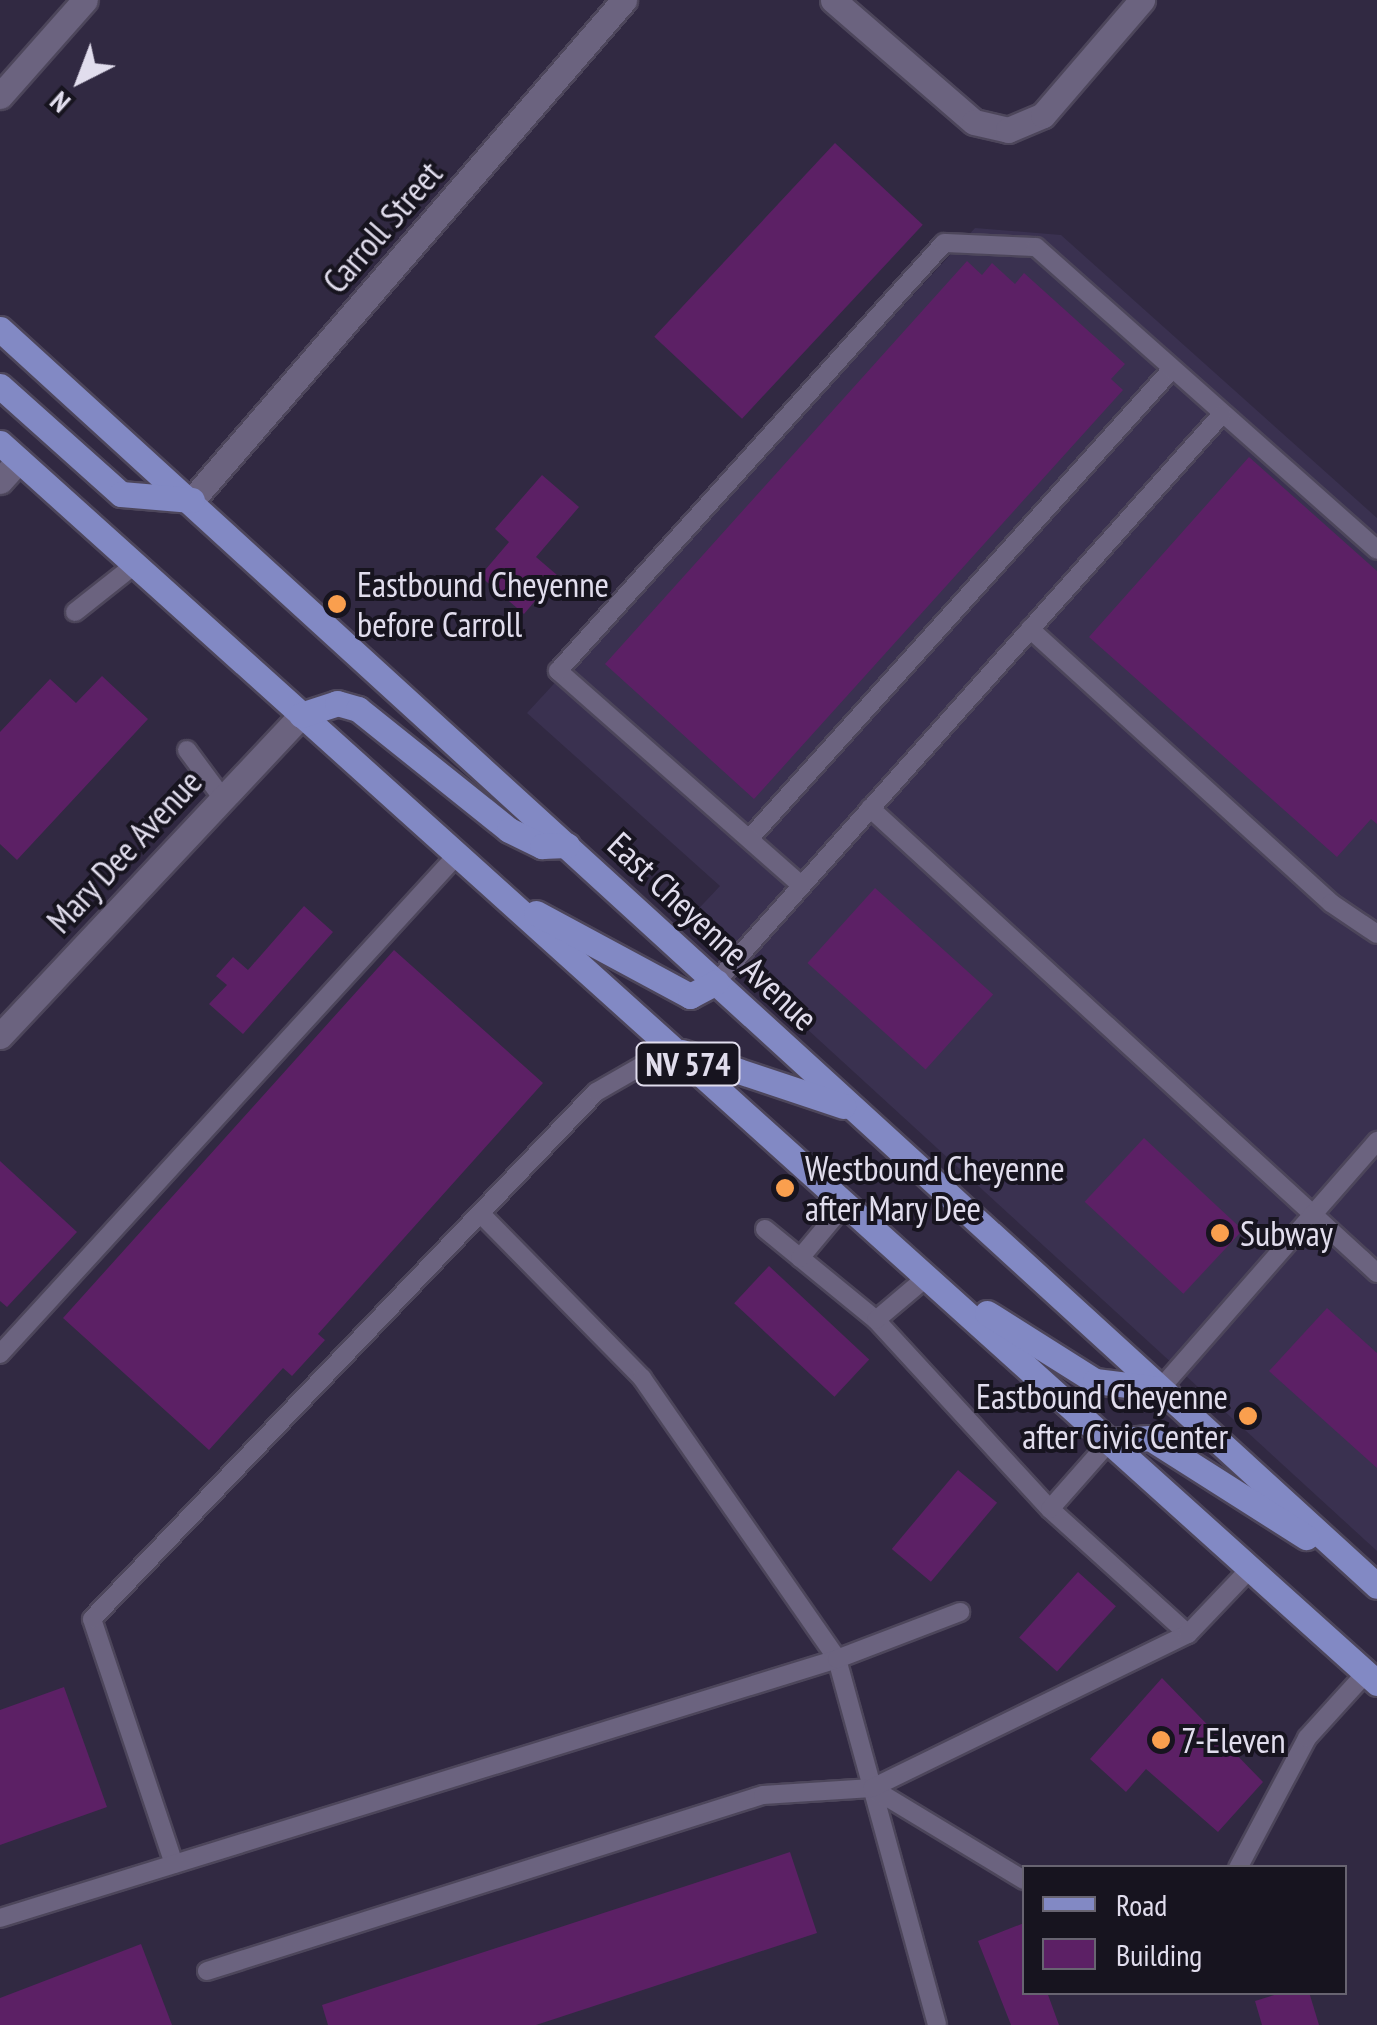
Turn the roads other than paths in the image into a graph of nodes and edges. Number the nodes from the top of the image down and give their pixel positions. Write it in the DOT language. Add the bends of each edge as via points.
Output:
graph roads {
  1 [pos="85,0"];
  2 [pos="624,0"];
  3 [pos="833,0"];
  4 [pos="1142,0"];
  5 [pos="0,96"];
  6 [pos="0,329"];
  7 [pos="1172,369"];
  8 [pos="0,386"];
  9 [pos="1222,414"];
  10 [pos="10,451"];
  11 [pos="0,481"];
  12 [pos="192,500"];
  13 [pos="1377,550"];
  14 [pos="133,566"];
  15 [pos="74,612"];
  16 [pos="1030,629"];
  17 [pos="302,715"];
  18 [pos="187,750"];
  19 [pos="221,796"];
  20 [pos="870,808"];
  21 [pos="749,839"];
  22 [pos="567,844"];
  23 [pos="457,855"];
  24 [pos="801,885"];
  25 [pos="505,897"];
  26 [pos="1377,934"];
  27 [pos="716,982"];
  28 [pos="0,1036"];
  29 [pos="671,1049"];
  30 [pos="861,1114"];
  31 [pos="1377,1140"];
  32 [pos="846,1202"];
  33 [pos="1312,1213"];
  34 [pos="481,1214"];
  35 [pos="764,1229"];
  36 [pos="800,1258"];
  37 [pos="1377,1273"];
  38 [pos="928,1276"];
  39 [pos="876,1320"];
  40 [pos="0,1354"];
  41 [pos="1160,1389"];
  42 [pos="1110,1441"];
  43 [pos="1050,1509"];
  44 [pos="1250,1568"];
  45 [pos="1357,1568"];
  46 [pos="1377,1586"];
  47 [pos="960,1612"];
  48 [pos="1188,1634"];
  49 [pos="837,1660"];
  50 [pos="1371,1678"];
  51 [pos="872,1788"];
  52 [pos="174,1864"];
  53 [pos="1240,1865"];
  54 [pos="1022,1879"];
  55 [pos="0,1918"];
  56 [pos="207,1971"];
  57 [pos="937,2025"];
  1 -- 5 [label="street"];
  2 -- 12 [label="street, Carroll Street"];
  3 -- 4 [label="street" via="974,122 1008,130 1042,114"];
  6 -- 12 [label="main road, East Cheyenne Avenue / NV 574"];
  7 -- 9 [label="lane"];
  7 -- 21 [label="lane"];
  7 -- 21 [label="lane" via="1036,247 944,243 890,302 558,672"];
  8 -- 12 [label="main road" via="121,494"];
  9 -- 13 [label="lane"];
  9 -- 16 [label="lane"];
  10 -- 11 [label="street"];
  10 -- 14 [label="main road, NV 574"];
  12 -- 22 [label="main road, East Cheyenne Avenue / NV 574"];
  14 -- 15 [label="lane"];
  14 -- 17 [label="main road, NV 574"];
  16 -- 20 [label="lane"];
  16 -- 26 [label="lane" via="1331,904"];
  17 -- 19 [label="street, Mary Dee Avenue"];
  17 -- 22 [label="main road" via="337,704 358,709 509,830 542,846"];
  17 -- 23 [label="main road, NV 574"];
  18 -- 19 [label="lane"];
  19 -- 28 [label="street, Mary Dee Avenue"];
  20 -- 24 [label="lane"];
  20 -- 33 [label="lane"];
  21 -- 24 [label="lane"];
  22 -- 27 [label="main road, East Cheyenne Avenue / NV 574"];
  23 -- 25 [label="main road, NV 574"];
  23 -- 40 [label="lane"];
  24 -- 27 [label="lane"];
  25 -- 27 [label="main road" via="690,996"];
  25 -- 29 [label="main road, NV 574"];
  27 -- 30 [label="main road, East Cheyenne Avenue / NV 574"];
  29 -- 30 [label="main road"];
  29 -- 32 [label="main road, NV 574"];
  29 -- 34 [label="lane" via="596,1092"];
  30 -- 41 [label="main road, East Cheyenne Avenue / NV 574"];
  31 -- 33 [label="lane"];
  32 -- 36 [label="lane"];
  32 -- 38 [label="main road, NV 574"];
  33 -- 37 [label="lane"];
  33 -- 41 [label="lane"];
  34 -- 49 [label="lane" via="642,1378"];
  34 -- 52 [label="lane" via="92,1620"];
  35 -- 36 [label="lane"];
  36 -- 39 [label="lane"];
  38 -- 39 [label="lane"];
  38 -- 41 [label="main road" via="1096,1381"];
  38 -- 42 [label="main road, NV 574"];
  39 -- 43 [label="lane"];
  41 -- 45 [label="main road, East Cheyenne Avenue / NV 574"];
  42 -- 43 [label="lane"];
  42 -- 44 [label="main road, NV 574"];
  42 -- 45 [label="main road" via="1150,1438"];
  43 -- 48 [label="lane"];
  44 -- 48 [label="lane"];
  44 -- 50 [label="main road, NV 574"];
  45 -- 46 [label="main road, East Cheyenne Avenue / NV 574"];
  47 -- 49 [label="lane"];
  48 -- 51 [label="lane"];
  49 -- 51 [label="lane"];
  49 -- 52 [label="lane"];
  50 -- 53 [label="lane" via="1308,1738"];
  51 -- 54 [label="lane"];
  51 -- 56 [label="lane" via="762,1795"];
  51 -- 57 [label="lane"];
  52 -- 55 [label="lane"];
}
